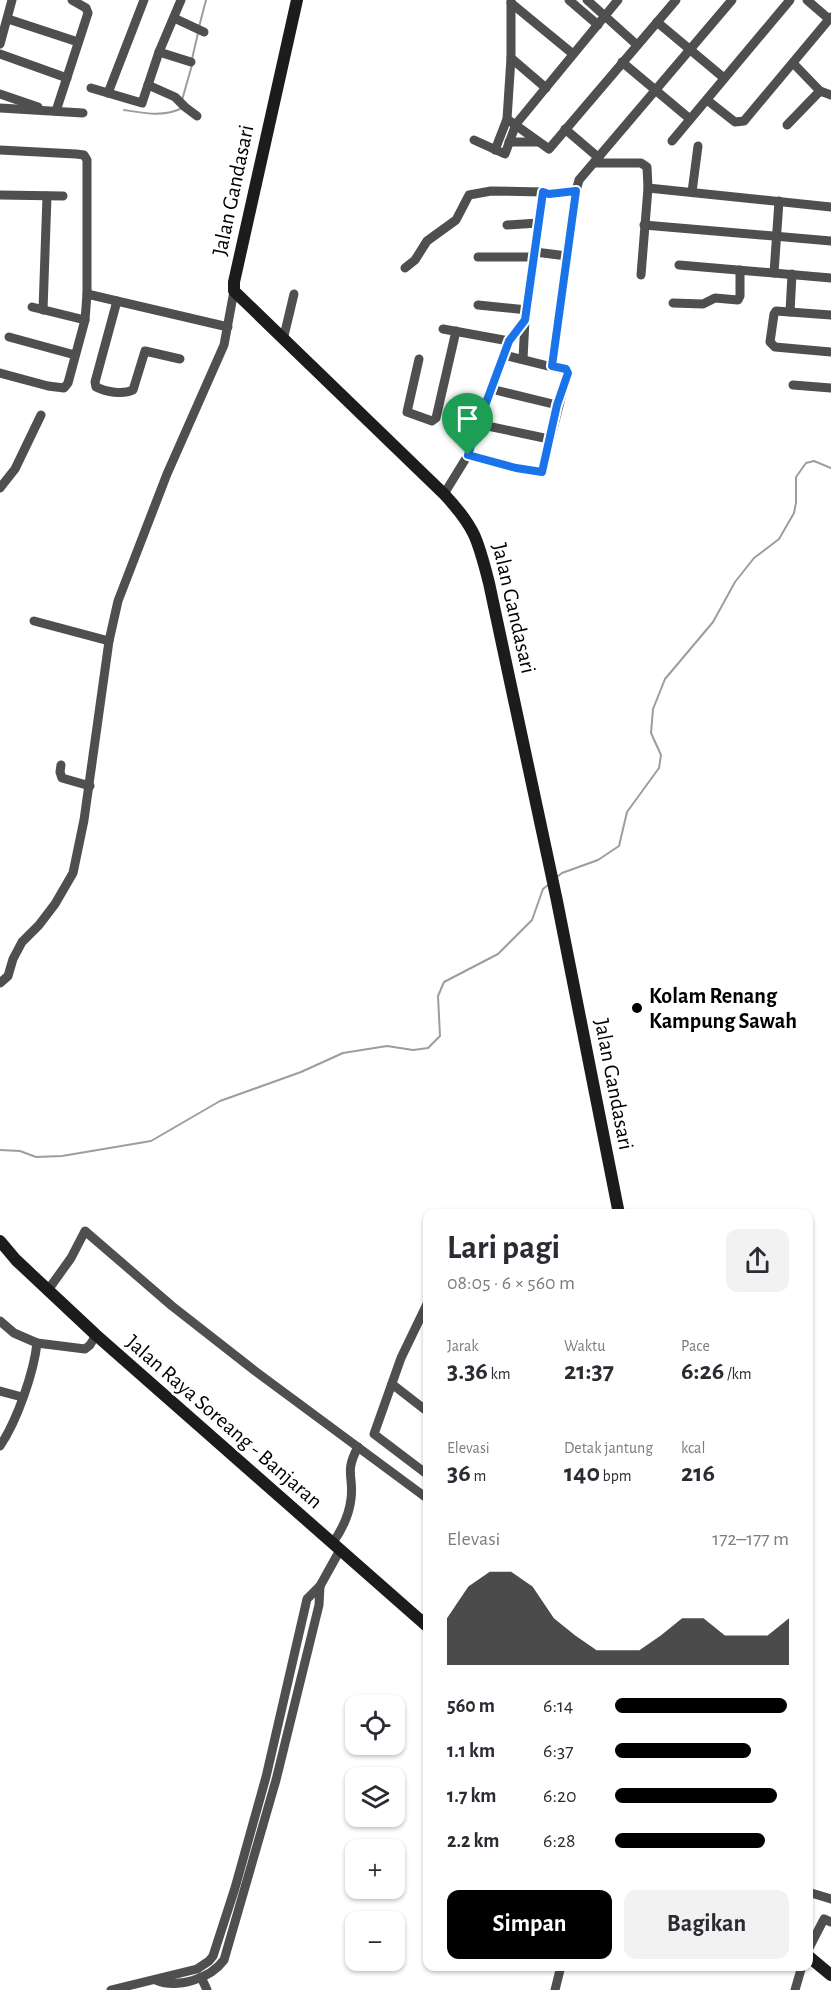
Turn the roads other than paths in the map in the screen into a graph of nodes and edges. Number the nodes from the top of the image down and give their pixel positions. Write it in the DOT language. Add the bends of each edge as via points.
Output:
graph roads {
  1 [pos="12,0"];
  2 [pos="72,0"];
  3 [pos="144,0"];
  4 [pos="181,0"];
  5 [pos="297,0"];
  6 [pos="569,0"];
  7 [pos="587,0"];
  8 [pos="618,0"];
  9 [pos="676,0"];
  10 [pos="732,0"];
  11 [pos="790,0"];
  12 [pos="807,0"];
  13 [pos="511,2"];
  14 [pos="605,16"];
  15 [pos="174,18"];
  16 [pos="830,18"];
  17 [pos="8,19"];
  18 [pos="657,22"];
  19 [pos="598,25"];
  20 [pos="200,30"];
  21 [pos="78,42"];
  22 [pos="0,44"];
  23 [pos="637,45"];
  24 [pos="690,50"];
  25 [pos="159,52"];
  26 [pos="0,54"];
  27 [pos="573,54"];
  28 [pos="511,58"];
  29 [pos="191,62"];
  30 [pos="622,62"];
  31 [pos="793,63"];
  32 [pos="67,78"];
  33 [pos="724,78"];
  34 [pos="148,85"];
  35 [pos="91,88"];
  36 [pos="546,88"];
  37 [pos="656,90"];
  38 [pos="820,92"];
  39 [pos="108,93"];
  40 [pos="0,94"];
  41 [pos="831,95"];
  42 [pos="706,100"];
  43 [pos="0,108"];
  44 [pos="52,111"];
  45 [pos="83,113"];
  46 [pos="197,116"];
  47 [pos="690,119"];
  48 [pos="512,122"];
  49 [pos="787,125"];
  50 [pos="565,129"];
  51 [pos="474,140"];
  52 [pos="672,141"];
  53 [pos="509,142"];
  54 [pos="538,142"];
  55 [pos="698,146"];
  56 [pos="0,150"];
  57 [pos="495,150"];
  58 [pos="597,161"];
  59 [pos="648,188"];
  60 [pos="576,191"];
  61 [pos="543,192"];
  62 [pos="692,192"];
  63 [pos="0,195"];
  64 [pos="46,196"];
  65 [pos="63,196"];
  66 [pos="779,201"];
  67 [pos="831,207"];
  68 [pos="538,224"];
  69 [pos="507,225"];
  70 [pos="644,225"];
  71 [pos="776,237"];
  72 [pos="831,242"];
  73 [pos="534,255"];
  74 [pos="567,256"];
  75 [pos="478,257"];
  76 [pos="679,264"];
  77 [pos="405,268"];
  78 [pos="740,270"];
  79 [pos="774,273"];
  80 [pos="792,274"];
  81 [pos="641,275"];
  82 [pos="831,278"];
  83 [pos="234,291"];
  84 [pos="87,294"];
  85 [pos="294,294"];
  86 [pos="117,301"];
  87 [pos="673,303"];
  88 [pos="478,305"];
  89 [pos="32,307"];
  90 [pos="43,310"];
  91 [pos="527,310"];
  92 [pos="790,312"];
  93 [pos="831,315"];
  94 [pos="85,320"];
  95 [pos="525,320"];
  96 [pos="228,327"];
  97 [pos="443,329"];
  98 [pos="456,331"];
  99 [pos="9,337"];
  100 [pos="283,340"];
  101 [pos="509,341"];
  102 [pos="831,352"];
  103 [pos="75,355"];
  104 [pos="504,355"];
  105 [pos="180,359"];
  106 [pos="419,359"];
  107 [pos="523,359"];
  108 [pos="552,366"];
  109 [pos="0,373"];
  110 [pos="793,385"];
  111 [pos="831,387"];
  112 [pos="491,389"];
  113 [pos="557,405"];
  114 [pos="41,415"];
  115 [pos="478,424"];
  116 [pos="549,439"];
  117 [pos="468,455"];
  118 [pos="0,488"];
  119 [pos="444,494"];
  120 [pos="34,621"];
  121 [pos="109,641"];
  122 [pos="61,765"];
  123 [pos="90,786"];
  124 [pos="0,983"];
  125 [pos="618,1209"];
  126 [pos="0,1241"];
  127 [pos="48,1290"];
  128 [pos="423,1313"];
  129 [pos="0,1321"];
  130 [pos="96,1335"];
  131 [pos="37,1343"];
  132 [pos="392,1384"];
  133 [pos="0,1391"];
  134 [pos="22,1397"];
  135 [pos="423,1408"];
  136 [pos="0,1446"];
  137 [pos="358,1448"];
  138 [pos="423,1471"];
  139 [pos="423,1494"];
  140 [pos="336,1547"];
  141 [pos="320,1586"];
  142 [pos="423,1623"];
  143 [pos="288,1685"];
  144 [pos="299,1687"];
  145 [pos="268,1788"];
  146 [pos="239,1890"];
  147 [pos="813,1894"];
  148 [pos="831,1899"];
  149 [pos="831,1905"];
  150 [pos="827,1921"];
  151 [pos="813,1942"];
  152 [pos="813,1960"];
  153 [pos="560,1971"];
  154 [pos="801,1971"];
  155 [pos="831,1975"];
  156 [pos="201,1977"];
  157 [pos="154,1979"];
  158 [pos="111,1990"];
  159 [pos="207,1990"];
  160 [pos="555,1990"];
  161 [pos="795,1990"];
  1 -- 17 [label="street"];
  2 -- 21 [label="street" via="87,8 88,13"];
  3 -- 39 [label="street"];
  4 -- 15 [label="street"];
  5 -- 83 [label="street, Jalan Gandasari"];
  6 -- 19 [label="street"];
  7 -- 14 [label="street"];
  8 -- 14 [label="street"];
  9 -- 18 [label="street"];
  10 -- 24 [label="street"];
  11 -- 33 [label="street"];
  12 -- 16 [label="street"];
  13 -- 27 [label="street"];
  13 -- 28 [label="street"];
  14 -- 19 [label="street"];
  14 -- 23 [label="street"];
  15 -- 20 [label="street"];
  15 -- 25 [label="street"];
  16 -- 31 [label="street"];
  17 -- 21 [label="street"];
  17 -- 22 [label="street"];
  18 -- 23 [label="street"];
  18 -- 24 [label="street"];
  19 -- 27 [label="street"];
  21 -- 32 [label="street"];
  23 -- 30 [label="street"];
  24 -- 33 [label="street"];
  24 -- 37 [label="street"];
  25 -- 29 [label="street"];
  25 -- 34 [label="street"];
  26 -- 32 [label="street"];
  27 -- 36 [label="street"];
  28 -- 36 [label="street"];
  28 -- 48 [label="street"];
  30 -- 37 [label="street"];
  30 -- 50 [label="street"];
  31 -- 38 [label="street"];
  31 -- 42 [label="street" via="741,123"];
  32 -- 44 [label="street"];
  33 -- 42 [label="street"];
  34 -- 39 [label="street" via="141,104"];
  34 -- 46 [label="street" via="175,97"];
  35 -- 39 [label="street"];
  36 -- 48 [label="street"];
  37 -- 47 [label="street"];
  37 -- 58 [label="street"];
  38 -- 41 [label="street"];
  38 -- 49 [label="street"];
  40 -- 44 [label="street"];
  42 -- 47 [label="street"];
  43 -- 44 [label="street"];
  44 -- 45 [label="street"];
  47 -- 52 [label="street"];
  48 -- 53 [label="street"];
  48 -- 54 [label="street"];
  48 -- 57 [label="street"];
  50 -- 54 [label="street" via="550,149"];
  50 -- 58 [label="street"];
  51 -- 57 [label="street"];
  53 -- 54 [label="street"];
  53 -- 57 [label="street" via="506,154"];
  55 -- 62 [label="street"];
  56 -- 84 [label="street" via="84,155"];
  58 -- 59 [label="street" via="644,164"];
  58 -- 60 [label="street" via="579,180"];
  59 -- 62 [label="street"];
  59 -- 70 [label="street"];
  60 -- 61 [label="street"];
  60 -- 74 [label="street"];
  61 -- 68 [label="street"];
  61 -- 77 [label="street" via="475,192 456,220 427,241 413,263"];
  62 -- 66 [label="street"];
  63 -- 64 [label="street"];
  64 -- 65 [label="street"];
  64 -- 90 [label="street"];
  66 -- 67 [label="street"];
  66 -- 71 [label="street"];
  68 -- 69 [label="street"];
  68 -- 73 [label="street"];
  70 -- 71 [label="street"];
  70 -- 81 [label="street"];
  71 -- 72 [label="street"];
  71 -- 79 [label="street"];
  73 -- 74 [label="street"];
  73 -- 75 [label="street"];
  73 -- 91 [label="street"];
  74 -- 108 [label="street"];
  76 -- 78 [label="street"];
  78 -- 79 [label="street"];
  78 -- 87 [label="street" via="738,300 715,298 703,304"];
  79 -- 80 [label="street"];
  80 -- 82 [label="street"];
  80 -- 92 [label="street"];
  83 -- 96 [label="street"];
  83 -- 100 [label="street, Jalan Gandasari"];
  84 -- 86 [label="street"];
  84 -- 94 [label="street"];
  85 -- 100 [label="street"];
  86 -- 96 [label="street"];
  86 -- 105 [label="street" via="96,387 121,393 133,390 145,351"];
  88 -- 91 [label="street"];
  89 -- 90 [label="street"];
  90 -- 94 [label="street"];
  91 -- 95 [label="street"];
  92 -- 93 [label="street"];
  92 -- 102 [label="street" via="774,314 772,345"];
  94 -- 103 [label="street"];
  95 -- 101 [label="street"];
  95 -- 107 [label="street"];
  96 -- 121 [label="street" via="121,590"];
  97 -- 98 [label="street"];
  98 -- 101 [label="street"];
  98 -- 106 [label="street" via="436,418 432,421 407,412"];
  99 -- 103 [label="street"];
  100 -- 119 [label="street, Jalan Gandasari"];
  101 -- 104 [label="street"];
  103 -- 109 [label="street" via="64,388"];
  104 -- 107 [label="street"];
  104 -- 112 [label="street"];
  107 -- 108 [label="street"];
  108 -- 113 [label="street" via="568,373"];
  110 -- 111 [label="street"];
  112 -- 113 [label="street"];
  112 -- 115 [label="street"];
  113 -- 116 [label="street"];
  114 -- 118 [label="street" via="15,469"];
  115 -- 116 [label="street"];
  115 -- 117 [label="street"];
  116 -- 117 [label="street" via="541,473"];
  117 -- 119 [label="street"];
  119 -- 125 [label="street, Jalan Gandasari" via="465,517 478,541 489,583"];
  120 -- 121 [label="street"];
  121 -- 123 [label="street"];
  122 -- 123 [label="street" via="62,778"];
  123 -- 124 [label="street" via="70,880 39,925 22,942 8,976"];
  126 -- 127 [label="street, Jalan Raya Soreang - Banjaran"];
  127 -- 130 [label="street, Jalan Raya Soreang - Banjaran"];
  127 -- 137 [label="street" via="72,1258 85,1231 172,1306"];
  128 -- 132 [label="street"];
  129 -- 131 [label="street" via="14,1333"];
  130 -- 131 [label="street" via="85,1349"];
  130 -- 140 [label="street, Jalan Raya Soreang - Banjaran"];
  131 -- 134 [label="street"];
  132 -- 135 [label="street"];
  132 -- 138 [label="street" via="374,1434"];
  133 -- 134 [label="street"];
  134 -- 136 [label="street"];
  137 -- 139 [label="street"];
  137 -- 140 [label="street" via="349,1472 351,1498"];
  140 -- 141 [label="street"];
  140 -- 142 [label="street, Jalan Raya Soreang - Banjaran"];
  141 -- 143 [label="street" via="307,1599"];
  141 -- 144 [label="street"];
  143 -- 144 [label="street"];
  143 -- 145 [label="street"];
  144 -- 145 [label="street"];
  145 -- 146 [label="street"];
  146 -- 156 [label="street" via="224,1960"];
  146 -- 157 [label="street" via="209,1961 197,1969"];
  147 -- 148 [label="street"];
  149 -- 150 [label="street"];
  150 -- 151 [label="street"];
  152 -- 155 [label="street"];
  153 -- 160 [label="street"];
  154 -- 161 [label="street"];
  156 -- 157 [label="street" via="172,1983"];
  156 -- 159 [label="street"];
  157 -- 158 [label="street"];
}
